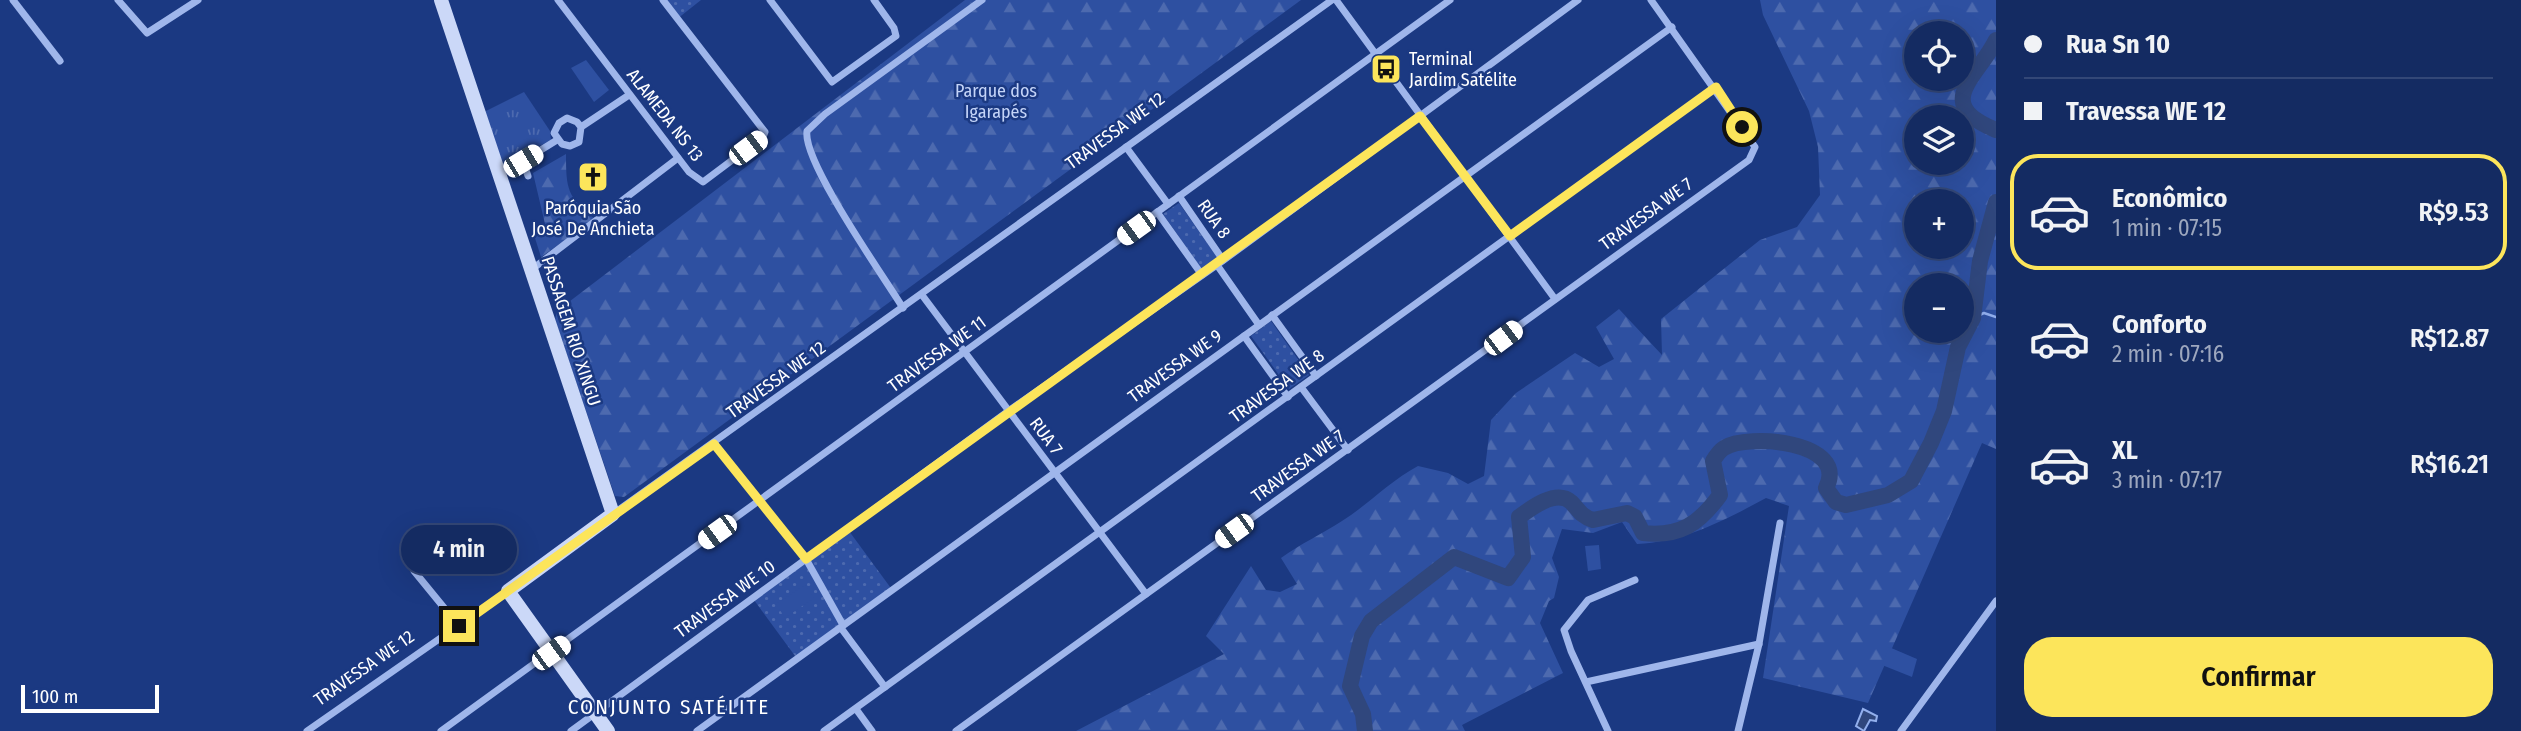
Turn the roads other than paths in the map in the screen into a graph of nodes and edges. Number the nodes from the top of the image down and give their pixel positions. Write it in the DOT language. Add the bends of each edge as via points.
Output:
graph roads {
  1 [pos="13,0"];
  2 [pos="118,0"];
  3 [pos="198,0"];
  4 [pos="441,0"];
  5 [pos="558,0"];
  6 [pos="663,0"];
  7 [pos="769,0"];
  8 [pos="874,0"];
  9 [pos="982,0"];
  10 [pos="1334,0"];
  11 [pos="1450,0"];
  12 [pos="1578,0"];
  13 [pos="1651,0"];
  14 [pos="1672,27"];
  15 [pos="1376,55"];
  16 [pos="60,61"];
  17 [pos="1716,87"];
  18 [pos="629,95"];
  19 [pos="1420,116"];
  20 [pos="581,128"];
  21 [pos="557,140"];
  22 [pos="574,144"];
  23 [pos="1126,147"];
  24 [pos="579,152"];
  25 [pos="678,158"];
  26 [pos="528,176"];
  27 [pos="1465,176"];
  28 [pos="1179,196"];
  29 [pos="1168,204"];
  30 [pos="1157,212"];
  31 [pos="1510,236"];
  32 [pos="1220,263"];
  33 [pos="530,270"];
  34 [pos="1202,275"];
  35 [pos="922,295"];
  36 [pos="1555,299"];
  37 [pos="903,308"];
  38 [pos="1272,315"];
  39 [pos="1259,325"];
  40 [pos="1244,336"];
  41 [pos="966,352"];
  42 [pos="1316,376"];
  43 [pos="1301,387"];
  44 [pos="1288,397"];
  45 [pos="1007,412"];
  46 [pos="714,444"];
  47 [pos="1348,450"];
  48 [pos="1054,472"];
  49 [pos="758,502"];
  50 [pos="613,514"];
  51 [pos="1780,523"];
  52 [pos="1100,535"];
  53 [pos="806,559"];
  54 [pos="414,571"];
  55 [pos="1635,580"];
  56 [pos="508,592"];
  57 [pos="1146,594"];
  58 [pos="1996,601"];
  59 [pos="459,626"];
  60 [pos="842,627"];
  61 [pos="1759,644"];
  62 [pos="551,653"];
  63 [pos="1586,681"];
  64 [pos="885,687"];
  65 [pos="856,709"];
  66 [pos="595,713"];
  67 [pos="307,731"];
  68 [pos="441,731"];
  69 [pos="571,731"];
  70 [pos="608,731"];
  71 [pos="697,731"];
  72 [pos="824,731"];
  73 [pos="873,731"];
  74 [pos="956,731"];
  75 [pos="1608,731"];
  76 [pos="1738,731"];
  77 [pos="1901,731"];
  1 -- 16 [label="street"];
  2 -- 3 [label="street" via="142,31 151,33"];
  4 -- 33 [label="main road, PASSAGEM RIO XINGU"];
  5 -- 18 [label="street, ALAMEDA NS 13"];
  6 -- 25 [label="street, ALAMEDA NS 13" via="765,134 704,182 694,178"];
  7 -- 8 [label="street" via="831,81 896,34"];
  9 -- 37 [label="street" via="807,131 807,147 822,177"];
  10 -- 15 [label="street"];
  10 -- 23 [label="street, TRAVESSA WE 12"];
  11 -- 15 [label="street, TRAVESSA WE 11"];
  12 -- 19 [label="street, TRAVESSA WE 10"];
  13 -- 14 [label="street"];
  14 -- 17 [label="street"];
  14 -- 27 [label="street, TRAVESSA WE 9"];
  15 -- 19 [label="street"];
  15 -- 28 [label="street, TRAVESSA WE 11"];
  17 -- 31 [label="street, TRAVESSA WE 8"];
  17 -- 36 [label="street, TRAVESSA WE 7" via="1755,147 1754,153"];
  18 -- 20 [label="street"];
  18 -- 25 [label="street, ALAMEDA NS 13"];
  19 -- 27 [label="street"];
  19 -- 32 [label="street, TRAVESSA WE 10"];
  20 -- 21 [label="street" via="567,118 556,128"];
  20 -- 22 [label="street" via="579,142"];
  21 -- 22 [label="street"];
  21 -- 26 [label="street" via="523,161"];
  22 -- 24 [label="street"];
  23 -- 29 [label="street, RUA 8"];
  23 -- 35 [label="street, TRAVESSA WE 12"];
  25 -- 33 [label="street"];
  27 -- 31 [label="street"];
  27 -- 38 [label="street, TRAVESSA WE 9"];
  28 -- 29 [label="street, TRAVESSA WE 11"];
  28 -- 32 [label="street, RUA 8"];
  29 -- 30 [label="street, TRAVESSA WE 11"];
  30 -- 34 [label="street"];
  30 -- 41 [label="street, TRAVESSA WE 11"];
  31 -- 36 [label="street"];
  31 -- 42 [label="street, TRAVESSA WE 8"];
  32 -- 34 [label="street, TRAVESSA WE 10"];
  32 -- 39 [label="street, RUA 8"];
  33 -- 50 [label="main road, PASSAGEM RIO XINGU"];
  34 -- 45 [label="street, TRAVESSA WE 10"];
  35 -- 37 [label="street, TRAVESSA WE 12"];
  35 -- 41 [label="street, RUA 7"];
  36 -- 47 [label="street, TRAVESSA WE 7"];
  37 -- 46 [label="street, TRAVESSA WE 12"];
  38 -- 39 [label="street, TRAVESSA WE 9"];
  38 -- 42 [label="street"];
  39 -- 40 [label="street, TRAVESSA WE 9"];
  40 -- 44 [label="street"];
  40 -- 48 [label="street, TRAVESSA WE 9"];
  41 -- 45 [label="street, RUA 7"];
  41 -- 49 [label="street, TRAVESSA WE 11"];
  42 -- 43 [label="street, TRAVESSA WE 8"];
  43 -- 44 [label="street, TRAVESSA WE 8"];
  43 -- 47 [label="street"];
  44 -- 52 [label="street, TRAVESSA WE 8"];
  45 -- 48 [label="street, RUA 7"];
  45 -- 53 [label="street, TRAVESSA WE 10"];
  46 -- 49 [label="street"];
  46 -- 50 [label="street, TRAVESSA WE 12"];
  47 -- 57 [label="street, TRAVESSA WE 7"];
  48 -- 52 [label="street, RUA 7"];
  48 -- 60 [label="street, TRAVESSA WE 9"];
  49 -- 53 [label="street"];
  49 -- 62 [label="street, TRAVESSA WE 11"];
  50 -- 56 [label="main road, TRAVESSA WE 12"];
  51 -- 61 [label="street"];
  52 -- 57 [label="street, RUA 7"];
  52 -- 64 [label="street, TRAVESSA WE 8"];
  53 -- 60 [label="street"];
  53 -- 66 [label="street, TRAVESSA WE 10"];
  54 -- 59 [label="street"];
  55 -- 63 [label="street" via="1588,600 1567,623 1565,635"];
  56 -- 59 [label="street, TRAVESSA WE 12"];
  56 -- 62 [label="main road"];
  57 -- 74 [label="street, TRAVESSA WE 7"];
  58 -- 77 [label="street"];
  59 -- 67 [label="street, TRAVESSA WE 12"];
  60 -- 64 [label="street"];
  60 -- 71 [label="street, TRAVESSA WE 9"];
  61 -- 63 [label="street"];
  61 -- 76 [label="street"];
  62 -- 66 [label="main road"];
  62 -- 68 [label="street, TRAVESSA WE 11"];
  63 -- 75 [label="street"];
  64 -- 65 [label="street, TRAVESSA WE 8"];
  65 -- 72 [label="street"];
  65 -- 73 [label="street"];
  66 -- 69 [label="street, TRAVESSA WE 10"];
  66 -- 70 [label="main road"];
}
